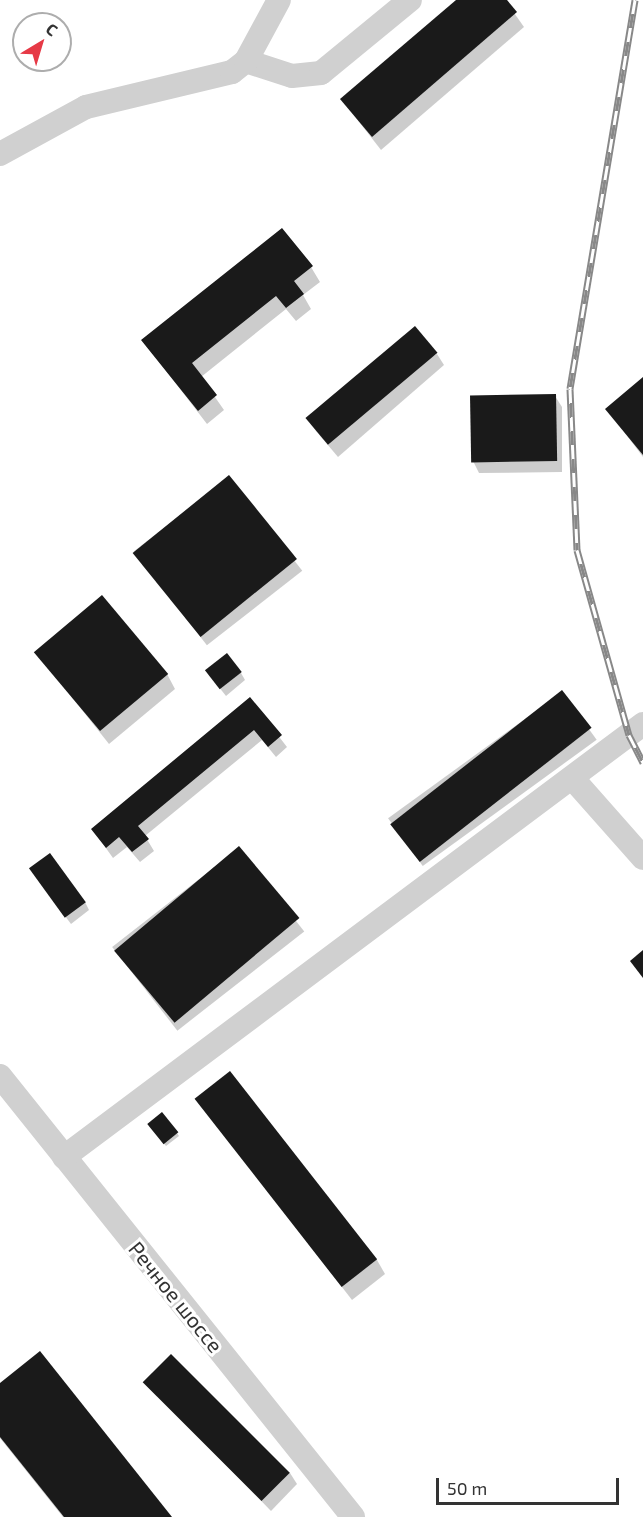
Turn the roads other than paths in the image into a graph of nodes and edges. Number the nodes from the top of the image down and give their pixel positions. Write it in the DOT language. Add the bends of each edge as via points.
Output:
graph roads {
  1 [pos="279,0"];
  2 [pos="410,0"];
  3 [pos="246,61"];
  4 [pos="0,154"];
  5 [pos="643,724"];
  6 [pos="574,780"];
  7 [pos="643,858"];
  8 [pos="0,1076"];
  9 [pos="64,1157"];
  10 [pos="352,1517"];
  1 -- 3 [label="street"];
  2 -- 3 [label="street" via="321,73 292,76"];
  3 -- 4 [label="street" via="207,81 86,107"];
  5 -- 6 [label="street"];
  6 -- 7 [label="street"];
  6 -- 9 [label="street" via="318,964"];
  8 -- 9 [label="street, Речное шоссе"];
  9 -- 10 [label="street, Речное шоссе"];
}
